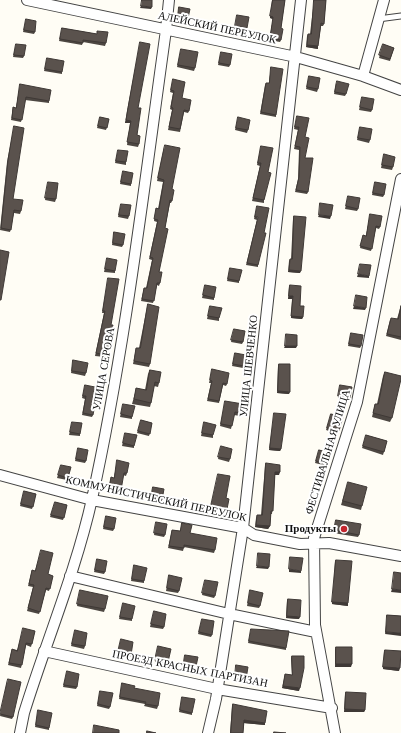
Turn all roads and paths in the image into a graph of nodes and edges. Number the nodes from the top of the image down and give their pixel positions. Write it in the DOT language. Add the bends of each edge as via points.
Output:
graph roads {
  1 [pos="27,0"];
  2 [pos="169,0"];
  3 [pos="301,0"];
  4 [pos="384,0"];
  5 [pos="401,16"];
  6 [pos="378,19"];
  7 [pos="166,30"];
  8 [pos="296,57"];
  9 [pos="363,76"];
  10 [pos="401,90"];
  11 [pos="401,178"];
  12 [pos="0,475"];
  13 [pos="92,500"];
  14 [pos="243,528"];
  15 [pos="314,544"];
  16 [pos="401,556"];
  17 [pos="70,576"];
  18 [pos="229,614"];
  19 [pos="316,632"];
  20 [pos="44,651"];
  21 [pos="218,688"];
  22 [pos="332,708"];
  23 [pos="20,733"];
  24 [pos="208,733"];
  25 [pos="335,733"];
  1 -- 7 [label="street, АЛЕЙСКИЙ ПЕРЕУЛОК"];
  2 -- 7 [label="street, УЛИЦА СЕРОВА"];
  3 -- 8 [label="street, УЛИЦА ШЕВЧЕНКО"];
  4 -- 6 [label="street"];
  5 -- 6 [label="lane"];
  6 -- 9 [label="street"];
  7 -- 8 [label="street, АЛЕЙСКИЙ ПЕРЕУЛОК"];
  7 -- 13 [label="street, УЛИЦА СЕРОВА" via="122,336"];
  8 -- 9 [label="street, АЛЕЙСКИЙ ПЕРЕУЛОК"];
  8 -- 14 [label="street, УЛИЦА ШЕВЧЕНКО"];
  9 -- 10 [label="street, АЛЕЙСКИЙ ПЕРЕУЛОК"];
  11 -- 15 [label="street, ФЕСТИВАЛЬНАЯ УЛИЦА" via="357,402"];
  12 -- 13 [label="street, КОММУНИСТИЧЕСКИЙ ПЕРЕУЛОК"];
  13 -- 14 [label="street, КОММУНИСТИЧЕСКИЙ ПЕРЕУЛОК"];
  13 -- 17 [label="street, УЛИЦА СЕРОВА"];
  14 -- 15 [label="street, КОММУНИСТИЧЕСКИЙ ПЕРЕУЛОК" via="254,535 300,544"];
  14 -- 18 [label="street, УЛИЦА ШЕВЧЕНКО"];
  15 -- 16 [label="street, КОММУНИСТИЧЕСКИЙ ПЕРЕУЛОК" via="329,543"];
  15 -- 19 [label="street, ФЕСТИВАЛЬНАЯ УЛИЦА"];
  17 -- 18 [label="street"];
  17 -- 20 [label="street, УЛИЦА СЕРОВА"];
  18 -- 19 [label="street"];
  18 -- 21 [label="street, УЛИЦА ШЕВЧЕНКО"];
  19 -- 22 [label="street, ФЕСТИВАЛЬНАЯ УЛИЦА"];
  20 -- 21 [label="street, ПРОЕЗД КРАСНЫХ ПАРТИЗАН"];
  20 -- 23 [label="street, УЛИЦА СЕРОВА"];
  21 -- 22 [label="street, ПРОЕЗД КРАСНЫХ ПАРТИЗАН"];
  21 -- 24 [label="street, УЛИЦА ШЕВЧЕНКО"];
  22 -- 25 [label="street, ФЕСТИВАЛЬНАЯ УЛИЦА"];
}
